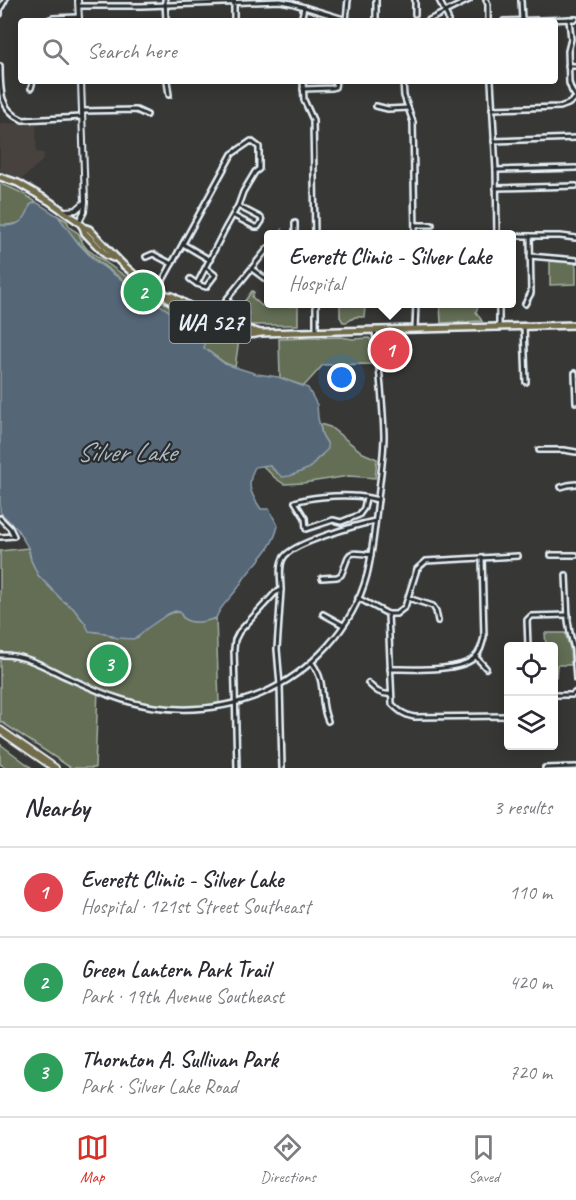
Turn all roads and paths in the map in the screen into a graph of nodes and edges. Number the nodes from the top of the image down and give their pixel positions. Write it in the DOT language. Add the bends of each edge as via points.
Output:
graph roads {
  1 [pos="5,0"];
  2 [pos="78,0"];
  3 [pos="165,0"];
  4 [pos="348,0"];
  5 [pos="376,0"];
  6 [pos="415,0"];
  7 [pos="440,0"];
  8 [pos="469,0"];
  9 [pos="486,0"];
  10 [pos="521,0"];
  11 [pos="234,2"];
  12 [pos="79,6"];
  13 [pos="166,6"];
  14 [pos="304,7"];
  15 [pos="445,12"];
  16 [pos="0,14"];
  17 [pos="415,14"];
  18 [pos="79,18"];
  19 [pos="166,18"];
  20 [pos="234,18"];
  21 [pos="302,18"];
  22 [pos="341,18"];
  23 [pos="348,18"];
  24 [pos="376,18"];
  25 [pos="433,18"];
  26 [pos="447,18"];
  27 [pos="488,18"];
  28 [pos="522,18"];
  29 [pos="558,19"];
  30 [pos="569,19"];
  31 [pos="576,19"];
  32 [pos="0,66"];
  33 [pos="568,66"];
  34 [pos="576,66"];
  35 [pos="32,84"];
  36 [pos="81,84"];
  37 [pos="167,84"];
  38 [pos="303,84"];
  39 [pos="336,84"];
  40 [pos="403,84"];
  41 [pos="491,84"];
  42 [pos="31,88"];
  43 [pos="303,89"];
  44 [pos="169,95"];
  45 [pos="576,98"];
  46 [pos="376,106"];
  47 [pos="408,108"];
  48 [pos="492,109"];
  49 [pos="82,111"];
  50 [pos="147,115"];
  51 [pos="82,117"];
  52 [pos="576,138"];
  53 [pos="494,141"];
  54 [pos="576,168"];
  55 [pos="496,170"];
  56 [pos="0,177"];
  57 [pos="576,186"];
  58 [pos="496,188"];
  59 [pos="85,202"];
  60 [pos="238,206"];
  61 [pos="63,211"];
  62 [pos="234,216"];
  63 [pos="295,223"];
  64 [pos="81,225"];
  65 [pos="415,225"];
  66 [pos="432,225"];
  67 [pos="295,230"];
  68 [pos="315,230"];
  69 [pos="415,230"];
  70 [pos="497,230"];
  71 [pos="516,236"];
  72 [pos="530,236"];
  73 [pos="576,238"];
  74 [pos="183,244"];
  75 [pos="264,254"];
  76 [pos="530,256"];
  77 [pos="146,257"];
  78 [pos="210,260"];
  79 [pos="576,260"];
  80 [pos="172,264"];
  81 [pos="206,268"];
  82 [pos="252,269"];
  83 [pos="264,278"];
  84 [pos="190,279"];
  85 [pos="197,284"];
  86 [pos="157,291"];
  87 [pos="165,295"];
  88 [pos="525,304"];
  89 [pos="316,308"];
  90 [pos="416,308"];
  91 [pos="499,308"];
  92 [pos="576,325"];
  93 [pos="524,326"];
  94 [pos="499,327"];
  95 [pos="244,329"];
  96 [pos="375,329"];
  97 [pos="415,330"];
  98 [pos="316,331"];
  99 [pos="260,333"];
  100 [pos="575,373"];
  101 [pos="526,382"];
  102 [pos="576,387"];
  103 [pos="576,402"];
  104 [pos="539,450"];
  105 [pos="576,452"];
  106 [pos="576,484"];
  107 [pos="561,488"];
  108 [pos="366,498"];
  109 [pos="378,500"];
  110 [pos="0,518"];
  111 [pos="375,521"];
  112 [pos="0,537"];
  113 [pos="371,555"];
  114 [pos="551,555"];
  115 [pos="576,555"];
  116 [pos="518,556"];
  117 [pos="482,558"];
  118 [pos="566,576"];
  119 [pos="322,578"];
  120 [pos="281,590"];
  121 [pos="358,598"];
  122 [pos="408,598"];
  123 [pos="323,614"];
  124 [pos="388,614"];
  125 [pos="568,615"];
  126 [pos="438,621"];
  127 [pos="343,625"];
  128 [pos="528,642"];
  129 [pos="0,655"];
  130 [pos="476,657"];
  131 [pos="312,662"];
  132 [pos="576,663"];
  133 [pos="486,668"];
  134 [pos="390,669"];
  135 [pos="576,679"];
  136 [pos="368,683"];
  137 [pos="280,685"];
  138 [pos="576,693"];
  139 [pos="391,694"];
  140 [pos="558,695"];
  141 [pos="235,702"];
  142 [pos="504,716"];
  143 [pos="328,720"];
  144 [pos="0,732"];
  145 [pos="52,766"];
  146 [pos="576,767"];
  147 [pos="237,768"];
  148 [pos="282,768"];
  149 [pos="545,768"];
  1 -- 16 [label="street"];
  2 -- 12 [label="street"];
  3 -- 13 [label="street"];
  4 -- 23 [label="street"];
  5 -- 24 [label="street"];
  6 -- 17 [label="street"];
  7 -- 15 [label="street"];
  8 -- 15 [label="street"];
  9 -- 27 [label="street"];
  10 -- 28 [label="street"];
  11 -- 13 [label="street"];
  11 -- 14 [label="street" via="280,1"];
  11 -- 20 [label="street"];
  12 -- 13 [label="street"];
  12 -- 18 [label="street"];
  13 -- 19 [label="street"];
  14 -- 21 [label="street"];
  14 -- 22 [label="street"];
  15 -- 25 [label="street"];
  15 -- 26 [label="street"];
  29 -- 30 [label="street"];
  30 -- 31 [label="street"];
  30 -- 33 [label="street"];
  32 -- 51 [label="street" via="0,95 9,113 23,120"];
  33 -- 34 [label="street"];
  33 -- 45 [label="street" via="569,83"];
  35 -- 42 [label="street"];
  36 -- 49 [label="street"];
  37 -- 44 [label="street"];
  38 -- 43 [label="street"];
  39 -- 43 [label="street"];
  40 -- 47 [label="street"];
  41 -- 48 [label="street"];
  43 -- 68 [label="street" via="313,120"];
  45 -- 48 [label="street" via="560,107"];
  46 -- 47 [label="street"];
  47 -- 65 [label="street" via="414,132"];
  48 -- 53 [label="street"];
  49 -- 50 [label="street" via="136,110"];
  49 -- 51 [label="street"];
  51 -- 59 [label="street"];
  52 -- 53 [label="street"];
  53 -- 55 [label="street"];
  54 -- 55 [label="street"];
  55 -- 58 [label="street"];
  56 -- 61 [label="main road, WA 527" via="18,183"];
  57 -- 58 [label="street"];
  58 -- 70 [label="street"];
  59 -- 61 [label="street" via="76,210"];
  59 -- 64 [label="street"];
  60 -- 62 [label="street"];
  60 -- 62 [label="street" via="262,221 255,227"];
  60 -- 74 [label="street" via="259,169 259,147 251,141 232,154"];
  61 -- 64 [label="main road, WA 527"];
  62 -- 78 [label="street"];
  63 -- 67 [label="street"];
  64 -- 86 [label="main road, WA 527"];
  65 -- 66 [label="street"];
  65 -- 69 [label="street"];
  71 -- 72 [label="street"];
  72 -- 73 [label="street"];
  72 -- 76 [label="street"];
  74 -- 78 [label="street"];
  74 -- 80 [label="street"];
  75 -- 82 [label="street"];
  76 -- 79 [label="street"];
  76 -- 88 [label="street" via="531,293"];
  77 -- 80 [label="street" via="153,254"];
  78 -- 81 [label="street"];
  80 -- 86 [label="street"];
  81 -- 85 [label="street"];
  81 -- 85 [label="street" via="215,277 207,287"];
  82 -- 83 [label="street"];
  82 -- 95 [label="street" via="226,300 244,315"];
  84 -- 85 [label="street"];
  86 -- 87 [label="main road, WA 527"];
  87 -- 95 [label="main road, WA 527" via="219,322"];
  87 -- 99 [label="main road, WA 527" via="225,330"];
  89 -- 98 [label="street"];
  90 -- 97 [label="street"];
  91 -- 94 [label="street"];
  92 -- 93 [label="main road, WA 527"];
  93 -- 94 [label="main road, WA 527"];
  93 -- 101 [label="street"];
  94 -- 97 [label="main road, WA 527"];
  95 -- 99 [label="main road, WA 527"];
  96 -- 97 [label="main road, WA 527"];
  96 -- 98 [label="main road, WA 527"];
  96 -- 109 [label="street" via="384,437"];
  98 -- 99 [label="main road, WA 527"];
  100 -- 102 [label="street"];
  102 -- 103 [label="street"];
  104 -- 105 [label="street"];
  106 -- 107 [label="street"];
  108 -- 108 [label="street" via="314,498 295,502 305,518 306,529 359,515"];
  108 -- 109 [label="street"];
  109 -- 111 [label="street"];
  110 -- 112 [label="street" via="14,536"];
  111 -- 113 [label="street"];
  111 -- 120 [label="street" via="290,551 281,563"];
  113 -- 119 [label="street" via="349,555 341,575"];
  113 -- 121 [label="street"];
  114 -- 115 [label="street"];
  116 -- 117 [label="street"];
  117 -- 122 [label="street" via="426,561 417,569"];
  117 -- 130 [label="street" via="484,637"];
  118 -- 125 [label="street"];
  120 -- 137 [label="street" via="277,650"];
  120 -- 141 [label="street" via="235,640"];
  121 -- 124 [label="street"];
  121 -- 127 [label="street"];
  122 -- 124 [label="street" via="400,612"];
  122 -- 126 [label="street" via="433,606"];
  123 -- 127 [label="street"];
  124 -- 134 [label="street"];
  125 -- 128 [label="street" via="531,616 527,620"];
  125 -- 132 [label="street"];
  127 -- 131 [label="street"];
  129 -- 141 [label="street" via="24,658 106,694 151,707 198,709"];
  130 -- 133 [label="street"];
  130 -- 134 [label="street" via="452,667"];
  131 -- 137 [label="street"];
  131 -- 143 [label="street" via="319,672 323,711"];
  132 -- 135 [label="street"];
  134 -- 139 [label="street"];
  136 -- 139 [label="street" via="377,692"];
  137 -- 141 [label="street"];
  137 -- 148 [label="street"];
  138 -- 140 [label="street"];
  139 -- 142 [label="street" via="392,704 414,717"];
  141 -- 147 [label="street"];
  144 -- 145 [label="highway"];
  146 -- 149 [label="street"];
}
